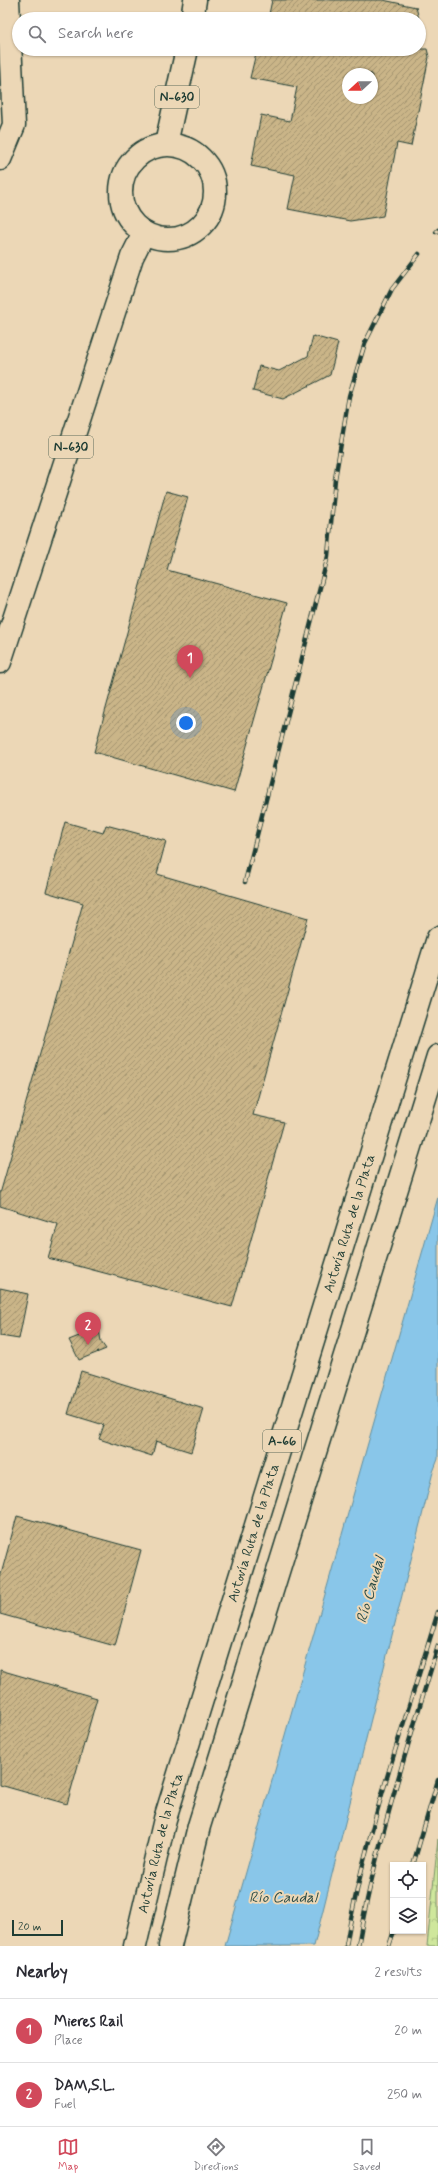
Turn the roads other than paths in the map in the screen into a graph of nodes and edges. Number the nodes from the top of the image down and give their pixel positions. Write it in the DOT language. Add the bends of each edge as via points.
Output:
graph roads {
  1 [pos="8,0"];
  2 [pos="195,0"];
  3 [pos="193,12"];
  4 [pos="185,56"];
  5 [pos="166,144"];
  6 [pos="0,159"];
  7 [pos="144,233"];
  8 [pos="0,662"];
  9 [pos="438,938"];
  10 [pos="438,1056"];
  11 [pos="135,1946"];
  12 [pos="170,1946"];
  1 -- 6 [label="main road" via="14,125"];
  2 -- 3 [label="main road"];
  4 -- 5 [label="main road, N-630"];
  5 -- 7 [label="main road" via="143,151 126,169 120,192 127,216"];
  5 -- 7 [label="main road" via="188,149 205,162 214,182 214,205 203,224 186,236 164,239"];
  7 -- 8 [label="main road, N-630" via="132,257"];
  9 -- 11 [label="main road, Autovía Ruta de la Plata / A-66" via="165,1818"];
  10 -- 12 [label="main road, A-66" via="200,1826"];
}
